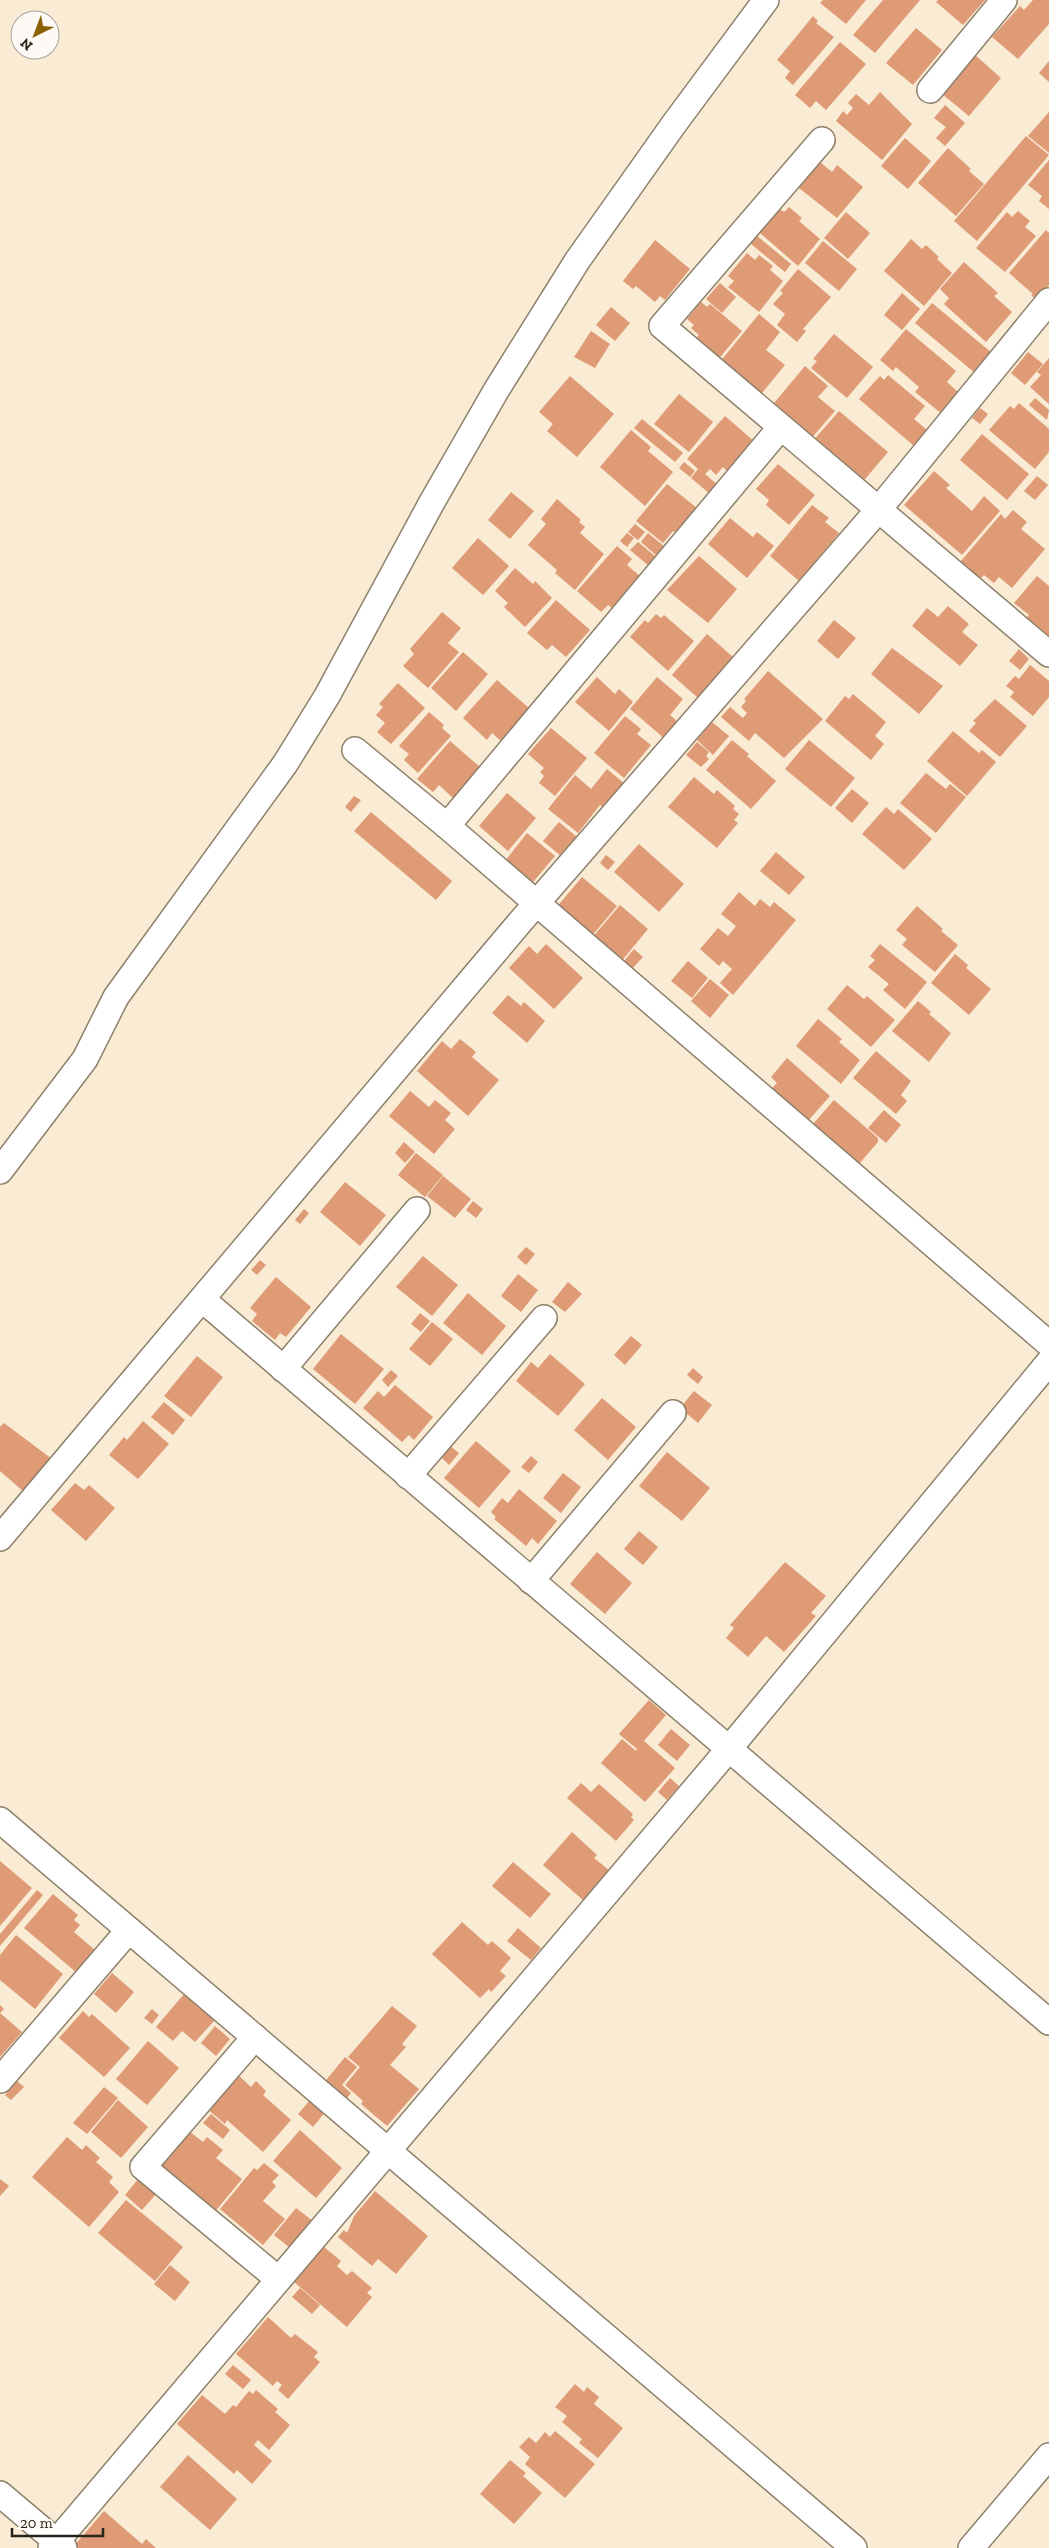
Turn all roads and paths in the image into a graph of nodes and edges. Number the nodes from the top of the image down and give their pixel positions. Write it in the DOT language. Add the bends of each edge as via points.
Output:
graph roads {
  1 [pos="766,0"];
  2 [pos="1004,0"];
  3 [pos="930,90"];
  4 [pos="822,140"];
  5 [pos="1049,301"];
  6 [pos="782,427"];
  7 [pos="879,510"];
  8 [pos="1049,654"];
  9 [pos="355,750"];
  10 [pos="447,826"];
  11 [pos="537,904"];
  12 [pos="0,1171"];
  13 [pos="417,1210"];
  14 [pos="203,1300"];
  15 [pos="544,1318"];
  16 [pos="1049,1344"];
  17 [pos="1049,1362"];
  18 [pos="283,1369"];
  19 [pos="673,1413"];
  20 [pos="408,1476"];
  21 [pos="0,1538"];
  22 [pos="531,1581"];
  23 [pos="728,1750"];
  24 [pos="0,1820"];
  25 [pos="129,1930"];
  26 [pos="1049,2022"];
  27 [pos="255,2037"];
  28 [pos="0,2080"];
  29 [pos="388,2150"];
  30 [pos="278,2280"];
  31 [pos="1049,2456"];
  32 [pos="0,2494"];
  33 [pos="57,2546"];
  34 [pos="854,2548"];
  35 [pos="971,2548"];
  1 -- 12 [label="street" via="577,261 432,502 327,696 285,764 116,997 85,1059"];
  2 -- 3 [label="street"];
  4 -- 6 [label="street" via="662,326"];
  5 -- 7 [label="street"];
  6 -- 7 [label="street"];
  6 -- 10 [label="street"];
  7 -- 8 [label="street"];
  7 -- 11 [label="street"];
  9 -- 10 [label="street"];
  10 -- 11 [label="street"];
  11 -- 14 [label="street"];
  11 -- 16 [label="street"];
  13 -- 18 [label="street"];
  14 -- 18 [label="street"];
  14 -- 21 [label="street"];
  15 -- 20 [label="street"];
  17 -- 23 [label="street"];
  18 -- 20 [label="street"];
  19 -- 22 [label="street"];
  20 -- 22 [label="street"];
  22 -- 23 [label="street"];
  23 -- 26 [label="street"];
  23 -- 29 [label="street"];
  24 -- 25 [label="street"];
  25 -- 27 [label="street"];
  25 -- 28 [label="street"];
  27 -- 29 [label="street"];
  27 -- 30 [label="street" via="143,2167"];
  29 -- 30 [label="street"];
  29 -- 34 [label="street"];
  30 -- 33 [label="street"];
  31 -- 35 [label="street"];
  32 -- 33 [label="street"];
}
